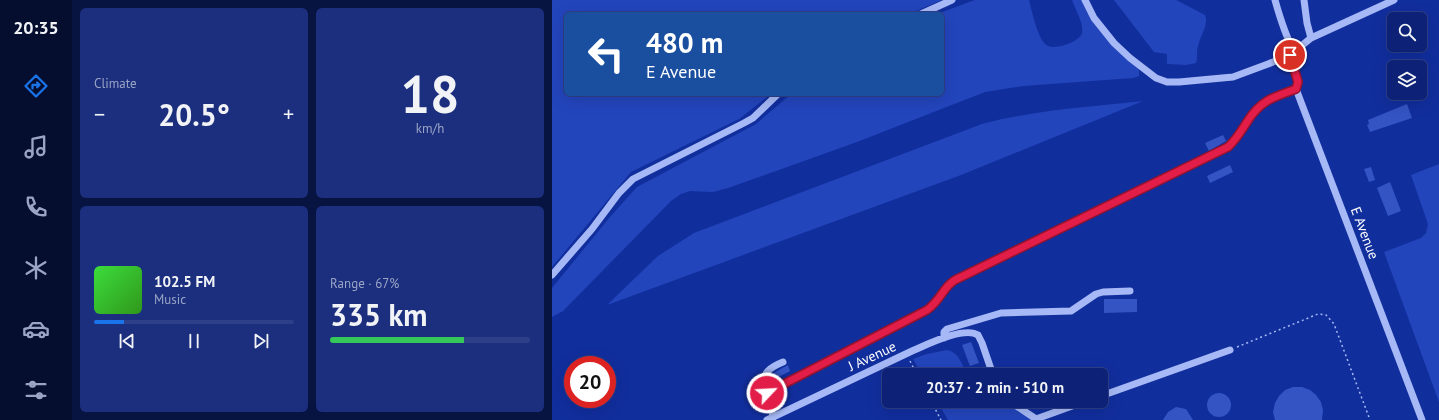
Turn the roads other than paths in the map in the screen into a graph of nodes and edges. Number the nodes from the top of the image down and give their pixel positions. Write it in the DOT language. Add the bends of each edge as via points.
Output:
graph roads {
  1 [pos="952,0"];
  2 [pos="1085,0"];
  3 [pos="1275,0"];
  4 [pos="1304,0"];
  5 [pos="1394,0"];
  6 [pos="925,12"];
  7 [pos="1311,38"];
  8 [pos="1292,53"];
  9 [pos="1296,89"];
  10 [pos="776,96"];
  11 [pos="552,276"];
  12 [pos="1130,291"];
  13 [pos="944,338"];
  14 [pos="1230,350"];
  15 [pos="783,362"];
  16 [pos="991,368"];
  17 [pos="768,386"];
  18 [pos="1108,394"];
  19 [pos="1020,408"];
  20 [pos="1067,408"];
  21 [pos="770,419"];
  22 [pos="1422,420"];
  1 -- 6 [label="lane"];
  2 -- 8 [label="lane" via="1094,18 1114,43 1138,65 1167,82 1233,77"];
  3 -- 8 [label="lane, E Avenue"];
  4 -- 7 [label="lane"];
  5 -- 7 [label="lane"];
  7 -- 8 [label="lane"];
  8 -- 9 [label="lane, E Avenue" via="1298,82"];
  9 -- 17 [label="lane" via="1262,104 1234,140 1220,151 955,280 947,286 938,302 927,310 782,385 775,388"];
  9 -- 22 [label="lane, E Avenue"];
  10 -- 11 [label="lane" via="744,123 634,179 619,193 592,230"];
  12 -- 13 [label="lane" via="1096,294 1071,311 1001,313 947,329"];
  13 -- 16 [label="lane" via="975,333 982,343"];
  13 -- 21 [label="lane, J Avenue"];
  14 -- 18 [label="lane"];
  15 -- 17 [label="lane" via="770,368 766,374 765,382"];
  17 -- 21 [label="lane"];
  19 -- 20 [label="lane" via="1036,419"];
}
